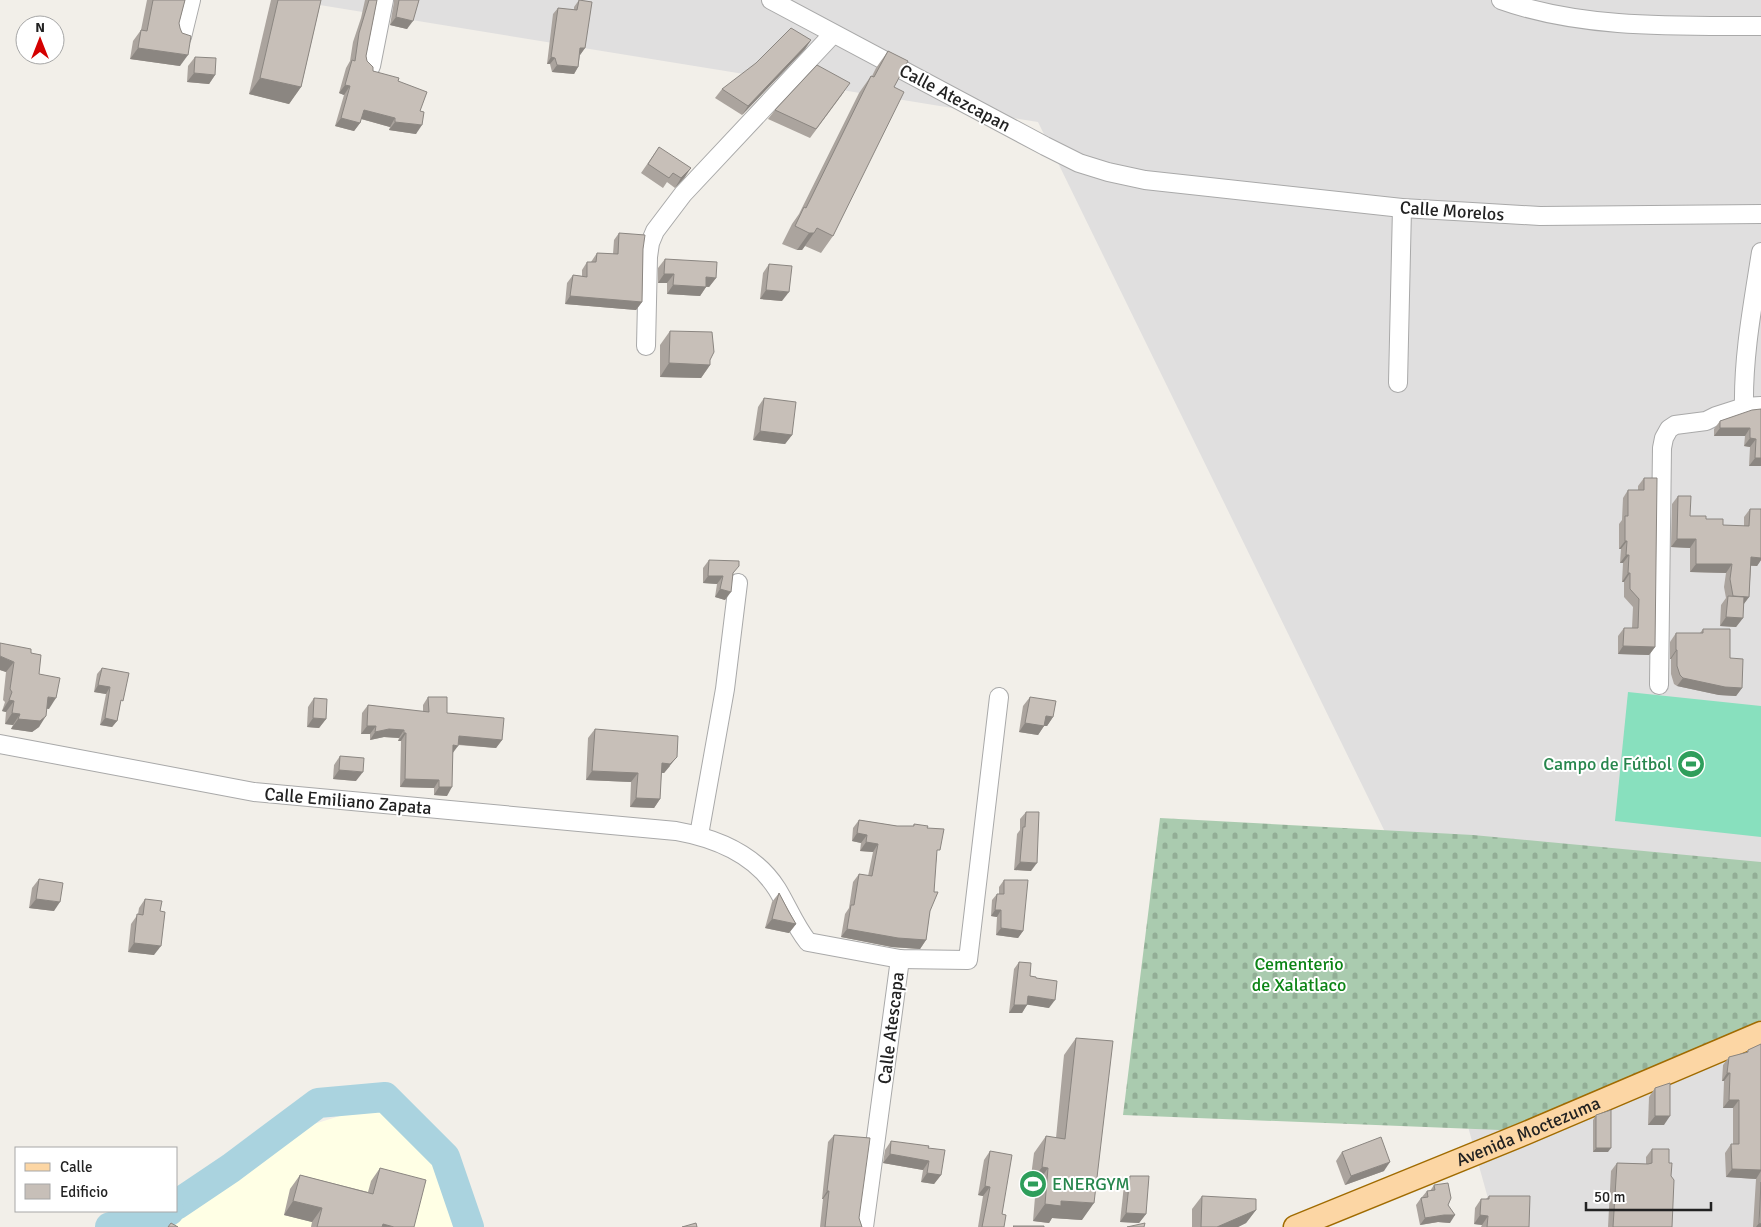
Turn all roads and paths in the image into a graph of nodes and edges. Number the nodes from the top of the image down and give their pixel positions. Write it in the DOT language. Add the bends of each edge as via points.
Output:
graph roads {
  1 [pos="191,0"];
  2 [pos="384,0"];
  3 [pos="771,0"];
  4 [pos="1501,0"];
  5 [pos="1761,26"];
  6 [pos="833,34"];
  7 [pos="182,37"];
  8 [pos="371,66"];
  9 [pos="1145,180"];
  10 [pos="1402,208"];
  11 [pos="1761,214"];
  12 [pos="1761,252"];
  13 [pos="646,346"];
  14 [pos="1398,383"];
  15 [pos="1753,407"];
  16 [pos="738,583"];
  17 [pos="1659,685"];
  18 [pos="999,697"];
  19 [pos="0,744"];
  20 [pos="700,835"];
  21 [pos="900,959"];
  22 [pos="1761,1033"];
  23 [pos="864,1227"];
  24 [pos="1295,1227"];
  1 -- 7 [label="street"];
  2 -- 8 [label="street"];
  3 -- 6 [label="street, Calle Atezcapan"];
  4 -- 5 [label="street" via="1576,18 1643,26"];
  6 -- 9 [label="street, Calle Atezcapan" via="1079,163"];
  6 -- 13 [label="street" via="683,194 655,231 648,257"];
  9 -- 10 [label="street, Calle Morelos"];
  10 -- 11 [label="street, Calle Morelos" via="1540,216"];
  10 -- 14 [label="street"];
  12 -- 15 [label="street" via="1744,384"];
  15 -- 17 [label="street" via="1706,421 1675,425 1668,429 1664,438"];
  16 -- 20 [label="street" via="725,688"];
  18 -- 21 [label="street" via="968,960"];
  19 -- 20 [label="street, Calle Emiliano Zapata" via="254,792"];
  20 -- 21 [label="street, Calle Atescapa" via="734,850 759,866 808,942"];
  21 -- 23 [label="street, Calle Atescapa"];
  22 -- 24 [label="main road, Avenida Moctezuma"];
}
